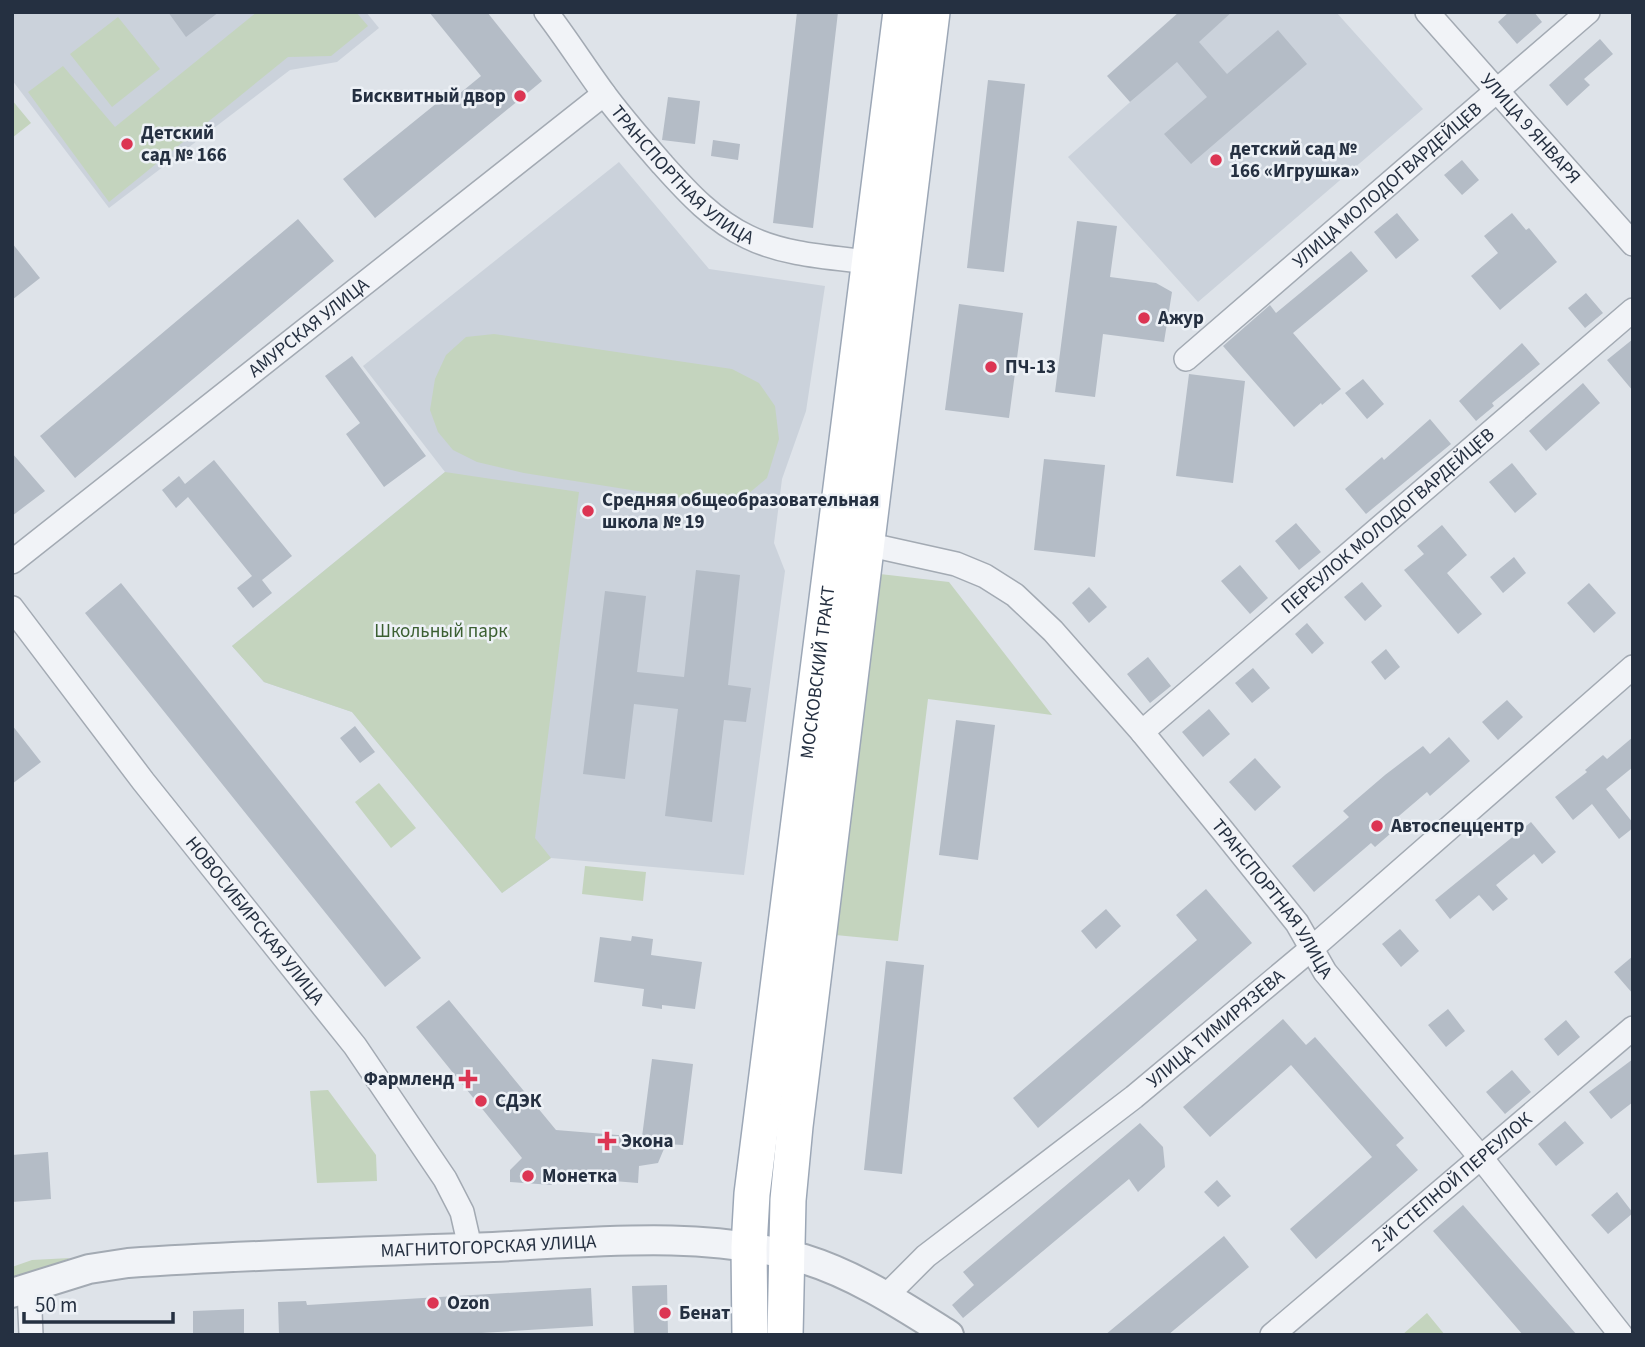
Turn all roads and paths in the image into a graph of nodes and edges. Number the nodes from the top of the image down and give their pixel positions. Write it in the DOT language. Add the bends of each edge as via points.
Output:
graph roads {
  1 [pos="546,12"];
  2 [pos="901,12"];
  3 [pos="932,12"];
  4 [pos="1427,12"];
  5 [pos="1588,12"];
  6 [pos="1499,91"];
  7 [pos="604,93"];
  8 [pos="1633,244"];
  9 [pos="868,262"];
  10 [pos="1633,310"];
  11 [pos="1186,359"];
  12 [pos="866,544"];
  13 [pos="12,562"];
  14 [pos="12,608"];
  15 [pos="1633,667"];
  16 [pos="1142,732"];
  17 [pos="1311,949"];
  18 [pos="1633,1028"];
  19 [pos="1482,1158"];
  20 [pos="470,1247"];
  21 [pos="749,1247"];
  22 [pos="786,1255"];
  23 [pos="21,1290"];
  24 [pos="886,1296"];
  25 [pos="31,1335"];
  26 [pos="750,1335"];
  27 [pos="785,1335"];
  28 [pos="949,1335"];
  29 [pos="1272,1335"];
  30 [pos="1621,1335"];
  1 -- 7 [label="street, ТРАНСПОРТНАЯ УЛИЦА"];
  2 -- 9 [label="main road, МОСКОВСКИЙ ТРАКТ"];
  3 -- 12 [label="main road, МОСКОВСКИЙ ТРАКТ"];
  4 -- 6 [label="street, УЛИЦА 9 ЯНВАРЯ"];
  5 -- 6 [label="street, УЛИЦА МОЛОДОГВАРДЕЙЦЕВ"];
  6 -- 8 [label="street, УЛИЦА 9 ЯНВАРЯ"];
  6 -- 11 [label="street, УЛИЦА МОЛОДОГВАРДЕЙЦЕВ"];
  7 -- 9 [label="street, ТРАНСПОРТНАЯ УЛИЦА" via="679,183 726,225 778,248"];
  7 -- 13 [label="street, АМУРСКАЯ УЛИЦА"];
  9 -- 21 [label="main road, МОСКОВСКИЙ ТРАКТ"];
  10 -- 16 [label="street, ПЕРЕУЛОК МОЛОДОГВАРДЕЙЦЕВ"];
  12 -- 16 [label="street, ТРАНСПОРТНАЯ УЛИЦА" via="956,564 1015,595"];
  12 -- 22 [label="main road, МОСКОВСКИЙ ТРАКТ" via="795,1126"];
  14 -- 20 [label="street, НОВОСИБИРСКАЯ УЛИЦА" via="355,1046 445,1179 462,1212"];
  15 -- 17 [label="street, УЛИЦА ТИМИРЯЗЕВА"];
  16 -- 17 [label="street, ТРАНСПОРТНАЯ УЛИЦА" via="1297,923"];
  17 -- 19 [label="street, ТРАНСПОРТНАЯ УЛИЦА" via="1325,972"];
  17 -- 24 [label="street, УЛИЦА ТИМИРЯЗЕВА" via="1134,1097 926,1256"];
  18 -- 19 [label="street, 2-Й СТЕПНОЙ ПЕРЕУЛОК"];
  19 -- 29 [label="street, 2-Й СТЕПНОЙ ПЕРЕУЛОК"];
  19 -- 30 [label="street, ТРАНСПОРТНАЯ УЛИЦА"];
  20 -- 21 [label="street, МАГНИТОГОРСКАЯ УЛИЦА" via="659,1241"];
  20 -- 23 [label="street, МАГНИТОГОРСКАЯ УЛИЦА" via="128,1263 89,1269"];
  21 -- 22 [label="street, МАГНИТОГОРСКАЯ УЛИЦА"];
  21 -- 26 [label="main road, МОСКОВСКИЙ ТРАКТ"];
  22 -- 24 [label="street, МАГНИТОГОРСКАЯ УЛИЦА" via="833,1270"];
  22 -- 27 [label="main road, МОСКОВСКИЙ ТРАКТ"];
  23 -- 25 [label="street"];
  24 -- 28 [label="street, МАГНИТОГОРСКАЯ УЛИЦА"];
}
